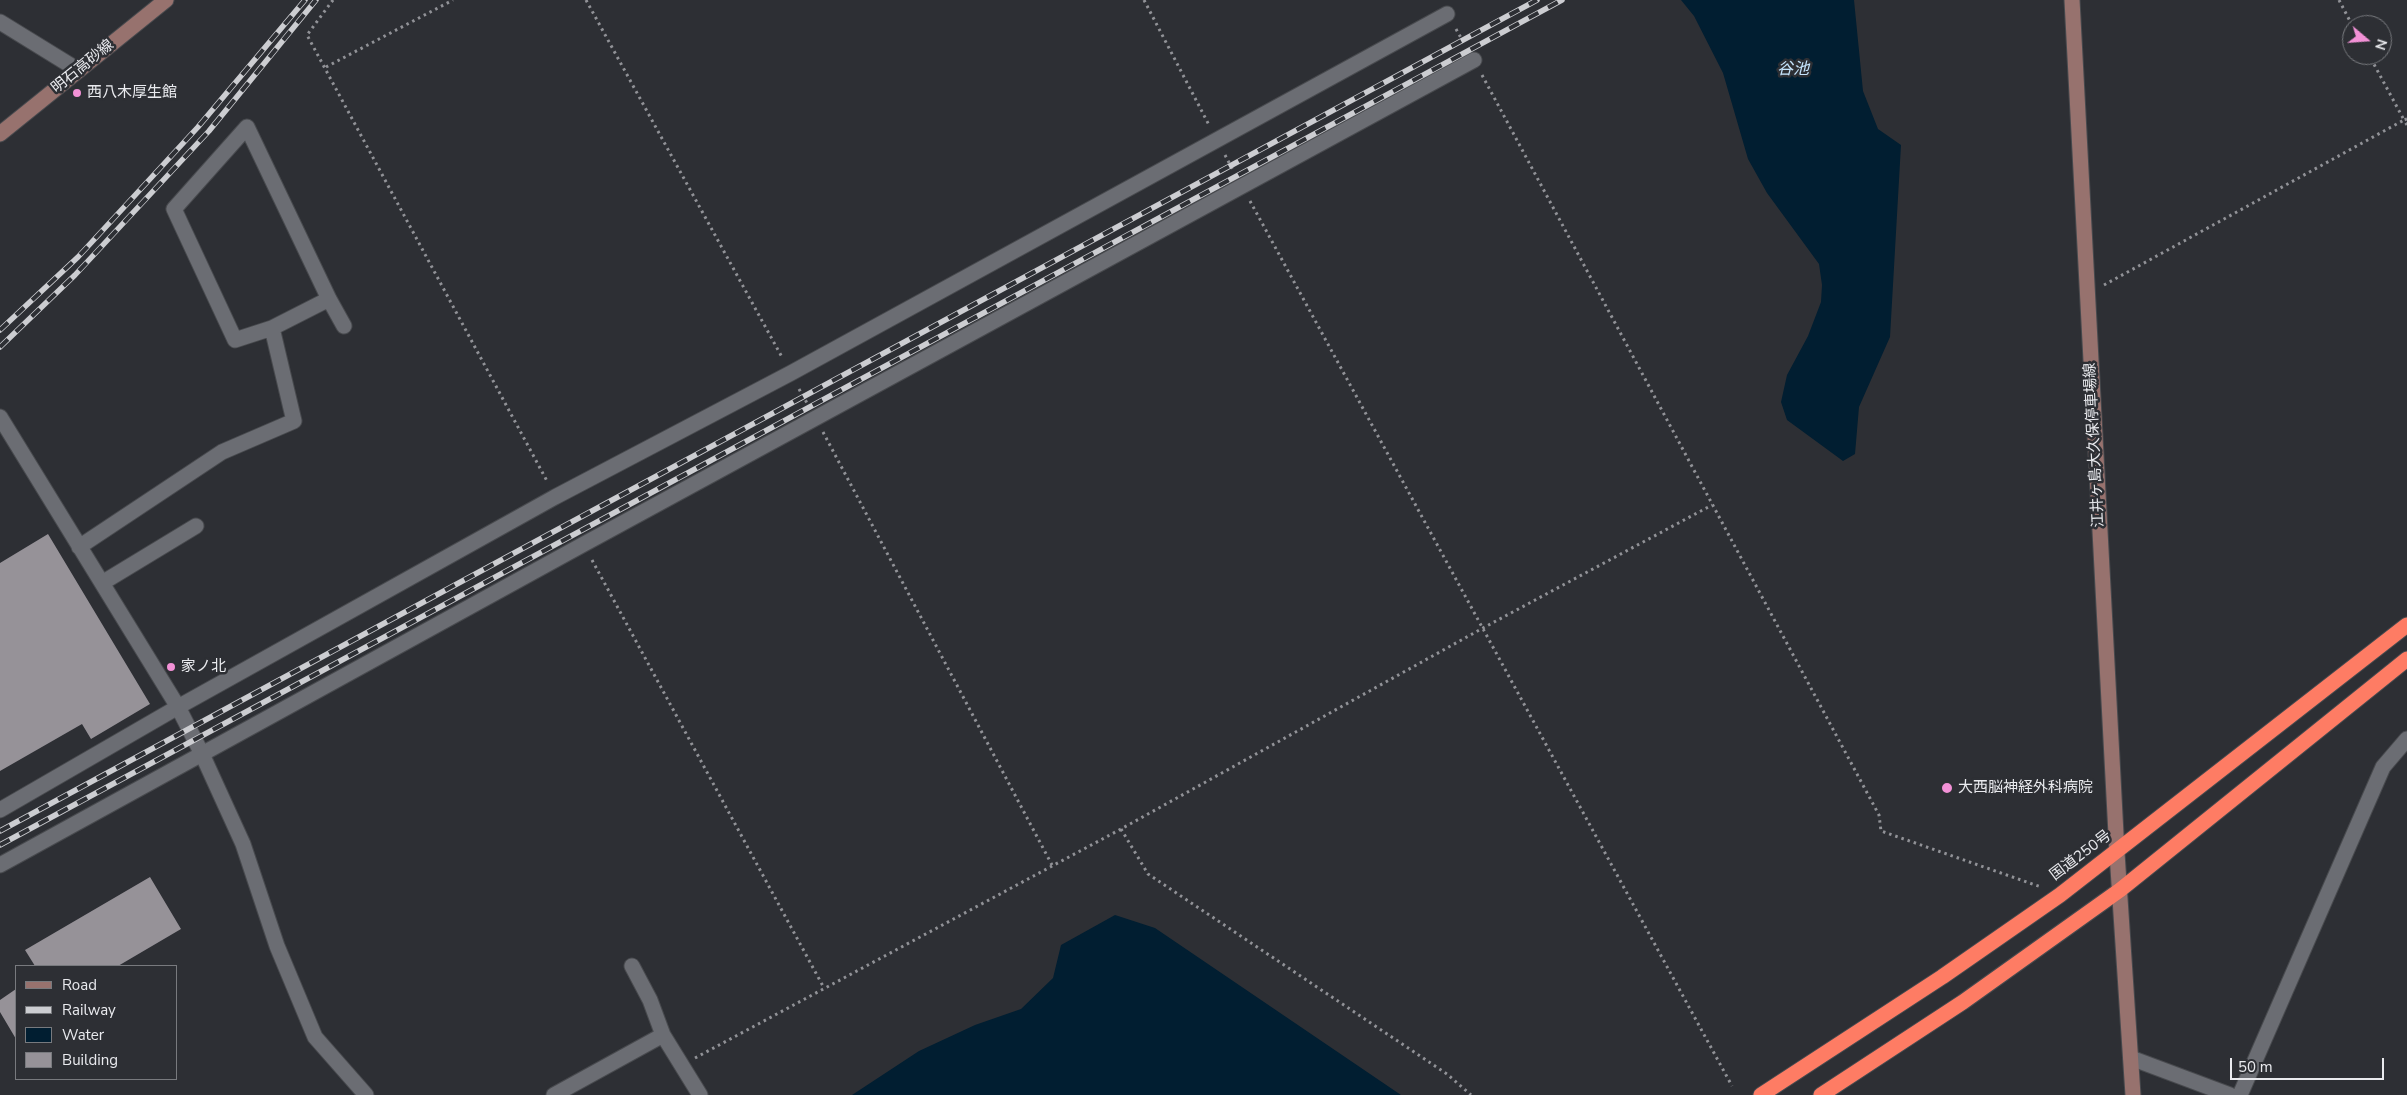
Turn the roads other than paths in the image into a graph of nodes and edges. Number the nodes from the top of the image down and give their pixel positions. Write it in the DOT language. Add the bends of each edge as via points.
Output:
graph roads {
  1 [pos="166,0"];
  2 [pos="2072,0"];
  3 [pos="1447,14"];
  4 [pos="0,22"];
  5 [pos="1474,60"];
  6 [pos="78,70"];
  7 [pos="0,134"];
  8 [pos="328,299"];
  9 [pos="344,326"];
  10 [pos="272,328"];
  11 [pos="0,417"];
  12 [pos="196,526"];
  13 [pos="79,547"];
  14 [pos="102,583"];
  15 [pos="2407,625"];
  16 [pos="2407,659"];
  17 [pos="178,707"];
  18 [pos="2407,738"];
  19 [pos="202,754"];
  20 [pos="0,810"];
  21 [pos="2117,853"];
  22 [pos="0,865"];
  23 [pos="2120,890"];
  24 [pos="632,966"];
  25 [pos="663,1036"];
  26 [pos="2131,1058"];
  27 [pos="558,1094"];
  28 [pos="366,1095"];
  29 [pos="700,1095"];
  30 [pos="1761,1095"];
  31 [pos="1821,1095"];
  32 [pos="2133,1095"];
  33 [pos="2230,1095"];
  34 [pos="2240,1095"];
  1 -- 6 [label="main road, 明石高砂線"];
  2 -- 21 [label="main road, 江井ヶ島大久保停車場線"];
  3 -- 17 [label="street" via="791,373 555,497"];
  4 -- 6 [label="street"];
  5 -- 19 [label="street"];
  6 -- 7 [label="main road, 明石高砂線"];
  8 -- 9 [label="street"];
  8 -- 10 [label="street"];
  8 -- 10 [label="street" via="247,127 174,209 235,340"];
  10 -- 13 [label="street" via="294,420 222,452"];
  11 -- 13 [label="street"];
  12 -- 14 [label="street"];
  13 -- 14 [label="street"];
  14 -- 17 [label="street"];
  15 -- 21 [label="highway, 国道250号" via="2154,820"];
  16 -- 23 [label="highway"];
  17 -- 19 [label="street"];
  17 -- 20 [label="street"];
  18 -- 34 [label="street" via="2383,768"];
  19 -- 22 [label="street"];
  19 -- 28 [label="street" via="243,844 277,946 316,1037"];
  21 -- 23 [label="main road, 江井ヶ島大久保停車場線"];
  21 -- 30 [label="highway, 国道250号" via="1942,977"];
  23 -- 26 [label="main road, 江井ヶ島大久保停車場線"];
  23 -- 31 [label="highway" via="1962,1002"];
  24 -- 25 [label="street" via="650,1000"];
  25 -- 27 [label="street"];
  25 -- 29 [label="street"];
  26 -- 32 [label="main road, 江井ヶ島大久保停車場線"];
  26 -- 33 [label="street"];
}
